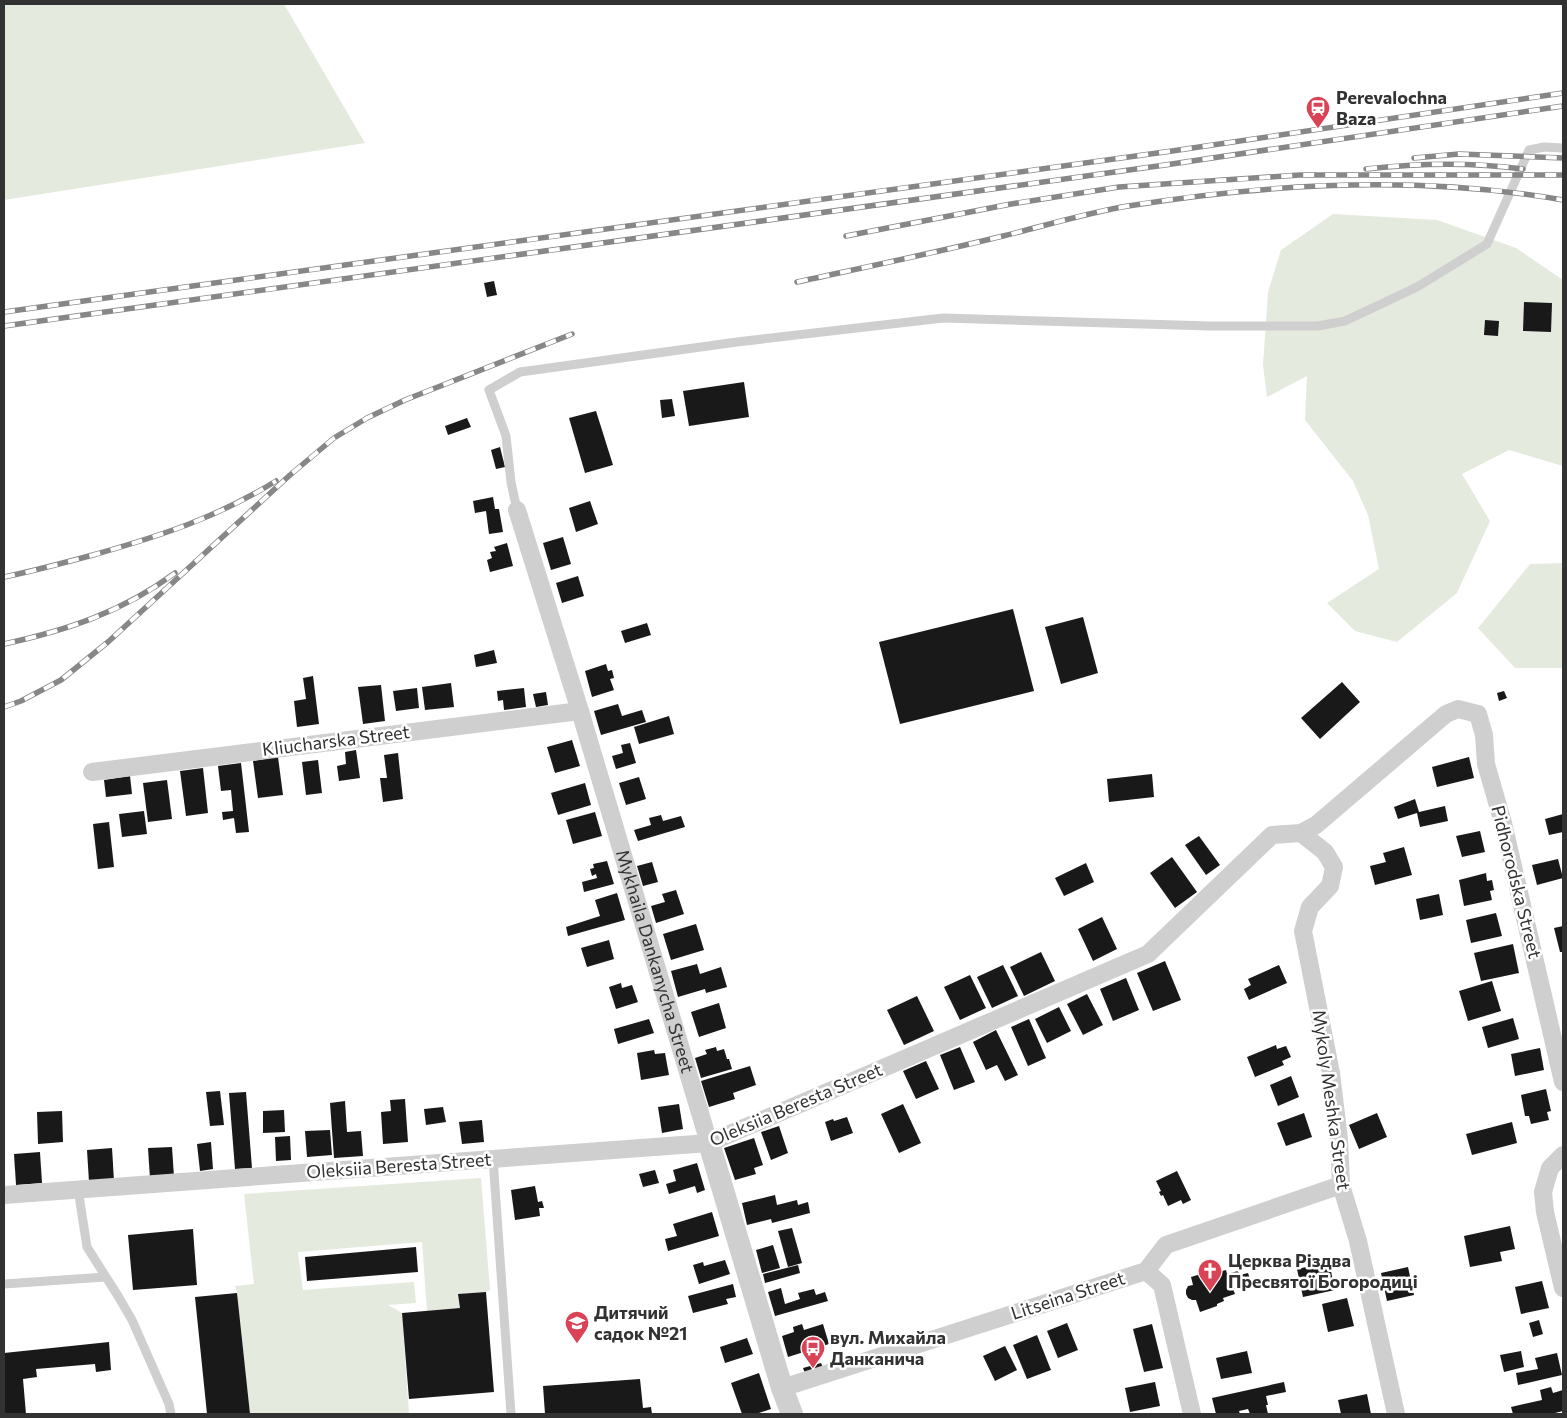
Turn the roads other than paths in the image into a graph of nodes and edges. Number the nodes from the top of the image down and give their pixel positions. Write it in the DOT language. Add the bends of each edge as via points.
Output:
graph roads {
  1 [pos="1563,148"];
  2 [pos="517,510"];
  3 [pos="580,711"];
  4 [pos="1446,714"];
  5 [pos="92,772"];
  6 [pos="1301,833"];
  7 [pos="1563,1082"];
  8 [pos="709,1143"];
  9 [pos="1563,1155"];
  10 [pos="493,1160"];
  11 [pos="1557,1168"];
  12 [pos="1341,1185"];
  13 [pos="78,1189"];
  14 [pos="4,1195"];
  15 [pos="1146,1272"];
  16 [pos="105,1277"];
  17 [pos="4,1284"];
  18 [pos="1563,1288"];
  19 [pos="782,1388"];
  20 [pos="171,1414"];
  21 [pos="511,1414"];
  22 [pos="792,1414"];
  23 [pos="1192,1414"];
  24 [pos="1396,1414"];
  1 -- 2 [label="lane" via="1529,150 1487,244 1417,287 1345,321 1318,326 1210,326 943,318 520,372 489,390 506,436 510,482"];
  2 -- 3 [label="street, Mykhaila Dankanycha Street"];
  3 -- 5 [label="street, Kliucharska Street"];
  3 -- 8 [label="street, Mykhaila Dankanycha Street"];
  4 -- 6 [label="street, Oleksiia Beresta Street" via="1316,825"];
  4 -- 7 [label="street, Pidhorodska Street" via="1458,709 1478,714 1484,734 1486,764 1503,823"];
  6 -- 8 [label="street, Oleksiia Beresta Street" via="1272,835 1148,954"];
  6 -- 12 [label="street, Mykoly Meshka Street" via="1325,852 1334,867 1330,886 1310,907 1303,931 1331,1073"];
  8 -- 10 [label="street, Oleksiia Beresta Street"];
  8 -- 19 [label="street, Mykhaila Dankanycha Street"];
  9 -- 11 [label="street"];
  10 -- 13 [label="street, Oleksiia Beresta Street"];
  10 -- 21 [label="lane"];
  11 -- 18 [label="street" via="1543,1192"];
  12 -- 15 [label="street, Litseina Street" via="1166,1245"];
  12 -- 24 [label="street, Mykoly Meshka Street" via="1358,1242"];
  13 -- 14 [label="street, Oleksiia Beresta Street"];
  13 -- 16 [label="lane" via="87,1248"];
  15 -- 19 [label="street, Litseina Street"];
  15 -- 23 [label="street" via="1162,1285"];
  16 -- 17 [label="lane"];
  16 -- 20 [label="lane" via="132,1320"];
  19 -- 22 [label="street, Mykhaila Dankanycha Street"];
}
